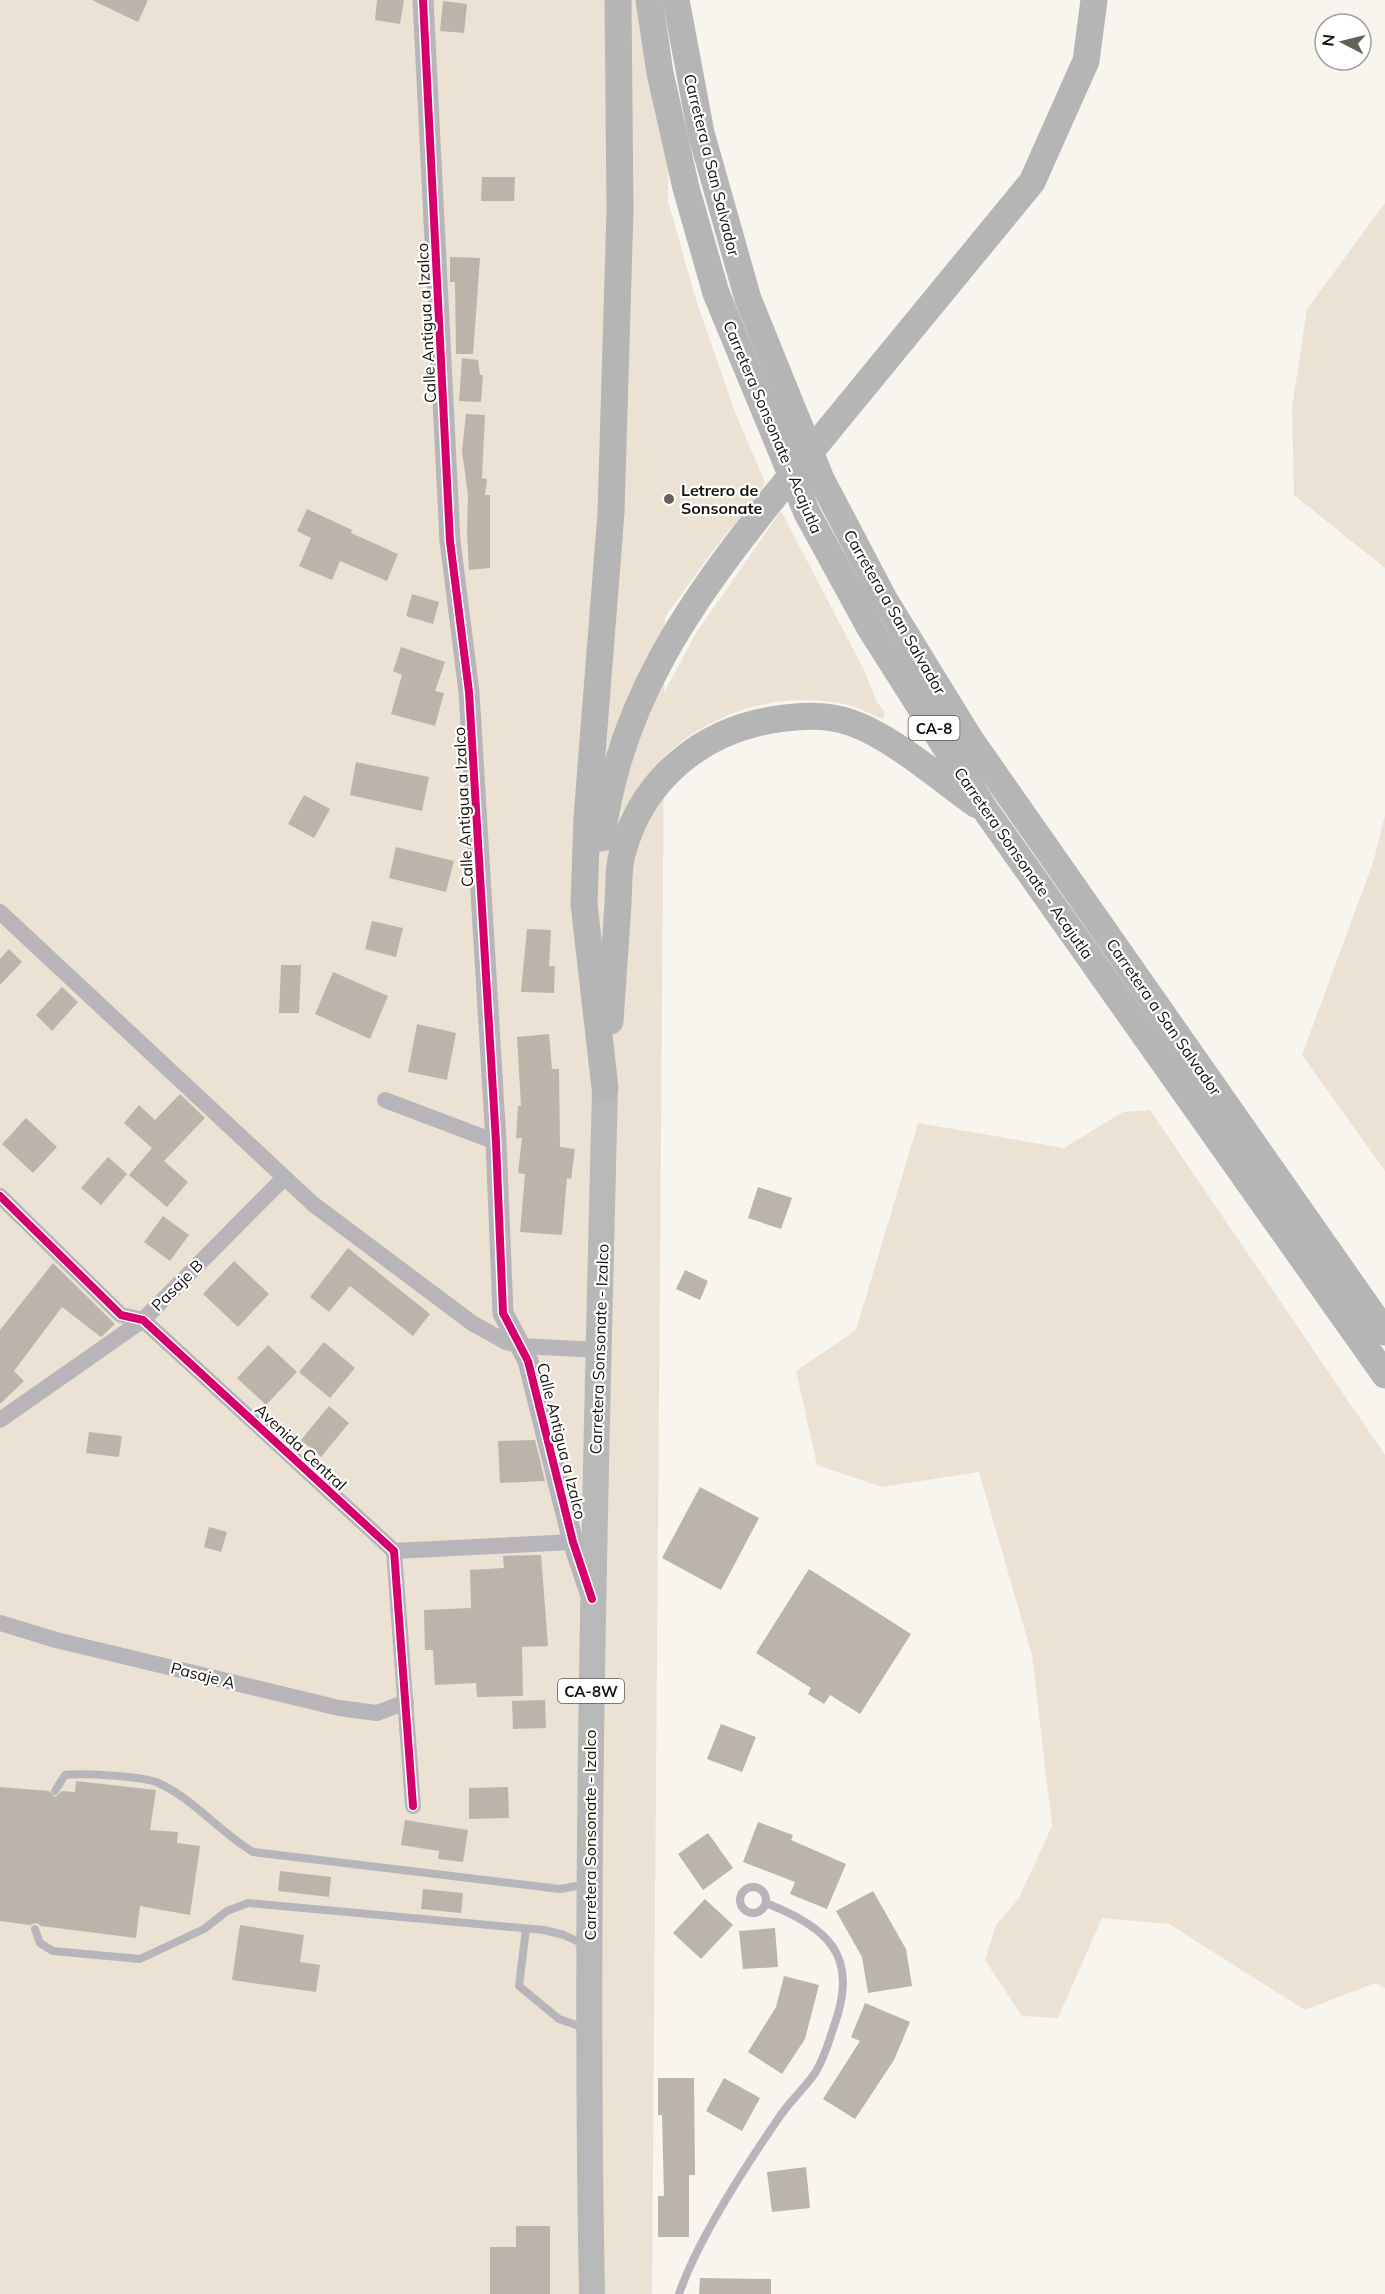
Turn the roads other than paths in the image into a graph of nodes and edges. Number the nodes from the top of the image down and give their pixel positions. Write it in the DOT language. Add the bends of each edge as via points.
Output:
graph roads {
  1 [pos="423,0"];
  2 [pos="618,0"];
  3 [pos="649,0"];
  4 [pos="1094,0"];
  5 [pos="676,1"];
  6 [pos="986,811"];
  7 [pos="0,912"];
  8 [pos="605,1088"];
  9 [pos="385,1100"];
  10 [pos="496,1142"];
  11 [pos="284,1178"];
  12 [pos="0,1196"];
  13 [pos="142,1320"];
  14 [pos="1385,1332"];
  15 [pos="521,1346"];
  16 [pos="599,1350"];
  17 [pos="1385,1376"];
  18 [pos="0,1420"];
  19 [pos="573,1542"];
  20 [pos="394,1551"];
  21 [pos="592,1599"];
  22 [pos="0,1623"];
  23 [pos="406,1702"];
  24 [pos="55,1791"];
  25 [pos="413,1806"];
  26 [pos="588,1883"];
  27 [pos="766,1904"];
  28 [pos="35,1929"];
  29 [pos="526,1929"];
  30 [pos="589,1947"];
  31 [pos="589,2030"];
  32 [pos="592,2294"];
  33 [pos="680,2294"];
  1 -- 10 [label="street, Calle Antigua a Izalco" via="450,541 470,692"];
  2 -- 8 [label="highway" via="620,210 611,513 587,817 584,904"];
  3 -- 6 [label="highway, Carretera Sonsonate - Acajutla / CA-8" via="660,73 686,188 716,293 762,407 807,513 870,628"];
  4 -- 8 [label="highway, bridge" via="1086,61 1032,182 700,592 643,693 612,780 601,847"];
  5 -- 14 [label="highway, Carretera a San Salvador / CA-8" via="701,133 748,299 821,479 874,579 970,739"];
  6 -- 8 [label="highway" via="885,739 851,723 826,717 770,719 731,731 690,751 645,801 622,855"];
  6 -- 17 [label="highway, Carretera Sonsonate - Acajutla / CA-8"];
  7 -- 11 [label="street"];
  8 -- 16 [label="main road, Carretera Sonsonate - Izalco / CA-8W"];
  9 -- 10 [label="street"];
  10 -- 15 [label="street, Calle Antigua a Izalco" via="503,1313"];
  11 -- 13 [label="street, Pasaje B"];
  11 -- 15 [label="street" via="472,1323"];
  12 -- 13 [label="street, Avenida Central" via="121,1315"];
  13 -- 18 [label="street, Pasaje B"];
  13 -- 20 [label="street, Avenida Central"];
  15 -- 16 [label="street"];
  15 -- 19 [label="street, Calle Antigua a Izalco"];
  16 -- 21 [label="main road, Carretera Sonsonate - Izalco / CA-8W"];
  19 -- 20 [label="street"];
  19 -- 21 [label="street, Calle Antigua a Izalco"];
  20 -- 23 [label="street"];
  21 -- 26 [label="main road, Carretera Sonsonate - Izalco / CA-8W"];
  22 -- 23 [label="street, Pasaje A" via="339,1708 377,1713"];
  23 -- 25 [label="street"];
  24 -- 26 [label="lane" via="65,1775 79,1773 154,1781 253,1852 560,1889"];
  26 -- 30 [label="main road, Carretera Sonsonate - Izalco / CA-8W"];
  27 -- 33 [label="lane" via="817,1928 837,1952 845,1980 841,2009 816,2071 761,2145 705,2240"];
  28 -- 29 [label="lane" via="40,1943 53,1951 140,1959 248,1903"];
  29 -- 30 [label="lane" via="564,1935"];
  29 -- 31 [label="lane" via="519,1986 559,2019"];
  30 -- 31 [label="main road, Carretera Sonsonate - Izalco / CA-8W"];
  31 -- 32 [label="main road, Carretera Sonsonate - Izalco / CA-8W"];
}
